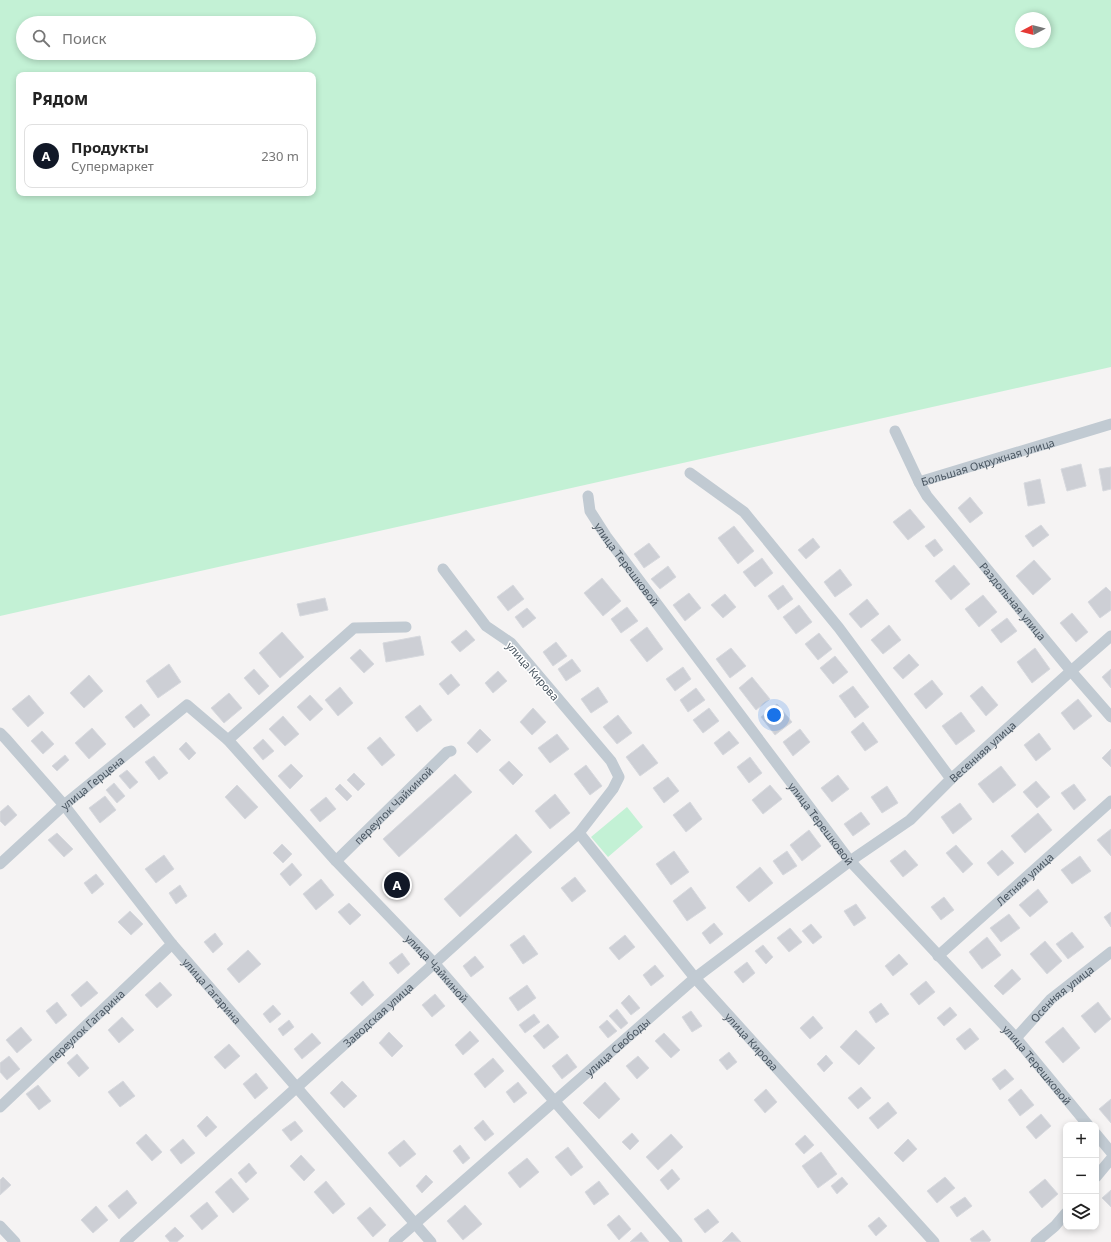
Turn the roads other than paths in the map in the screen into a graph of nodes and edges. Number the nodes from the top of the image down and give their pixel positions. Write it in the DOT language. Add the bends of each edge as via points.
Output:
graph roads {
  1 [pos="1111,424"];
  2 [pos="895,431"];
  3 [pos="690,473"];
  4 [pos="919,482"];
  5 [pos="588,496"];
  6 [pos="443,569"];
  7 [pos="406,627"];
  8 [pos="1111,636"];
  9 [pos="1071,671"];
  10 [pos="187,705"];
  11 [pos="1111,717"];
  12 [pos="0,733"];
  13 [pos="228,740"];
  14 [pos="451,751"];
  15 [pos="619,777"];
  16 [pos="951,779"];
  17 [pos="1111,801"];
  18 [pos="64,805"];
  19 [pos="579,833"];
  20 [pos="336,861"];
  21 [pos="850,861"];
  22 [pos="0,864"];
  23 [pos="172,944"];
  24 [pos="1111,952"];
  25 [pos="938,956"];
  26 [pos="435,964"];
  27 [pos="695,978"];
  28 [pos="1016,1038"];
  29 [pos="296,1087"];
  30 [pos="556,1102"];
  31 [pos="0,1107"];
  32 [pos="1086,1122"];
  33 [pos="1099,1138"];
  34 [pos="1111,1152"];
  35 [pos="1111,1159"];
  36 [pos="1099,1173"];
  37 [pos="1063,1216"];
  38 [pos="415,1223"];
  39 [pos="0,1226"];
  40 [pos="15,1242"];
  41 [pos="125,1242"];
  42 [pos="394,1242"];
  43 [pos="432,1242"];
  44 [pos="676,1242"];
  45 [pos="934,1242"];
  46 [pos="1036,1242"];
  1 -- 4 [label="street, Большая Окружная улица"];
  2 -- 4 [label="street, Большая Окружная улица"];
  3 -- 16 [label="street" via="744,512 839,628"];
  4 -- 9 [label="street, Раздольная улица" via="926,496"];
  5 -- 21 [label="street, улица Терешковой" via="590,511 606,536"];
  6 -- 15 [label="street, улица Кирова" via="486,626 511,643 611,761"];
  7 -- 13 [label="street" via="354,628"];
  8 -- 9 [label="street, Весенняя улица"];
  9 -- 11 [label="street, Раздольная улица"];
  9 -- 16 [label="street, Весенняя улица"];
  10 -- 13 [label="street, улица Чайкиной"];
  10 -- 18 [label="street, улица Герцена"];
  12 -- 18 [label="street, улица Гагарина"];
  13 -- 20 [label="street, улица Чайкиной"];
  14 -- 20 [label="street, переулок Чайкиной" via="447,752"];
  15 -- 19 [label="street, Заводская улица"];
  16 -- 21 [label="street, Весенняя улица" via="910,820"];
  17 -- 25 [label="street, Летняя улица"];
  18 -- 22 [label="street, улица Герцена"];
  18 -- 23 [label="street, улица Гагарина"];
  19 -- 26 [label="street, Заводская улица"];
  19 -- 27 [label="street, улица Кирова"];
  20 -- 26 [label="street, улица Чайкиной"];
  21 -- 25 [label="street, улица Терешковой"];
  21 -- 27 [label="street, улица Свободы"];
  23 -- 29 [label="street, улица Гагарина"];
  23 -- 31 [label="street, переулок Гагарина"];
  24 -- 28 [label="street, Осенняя улица" via="1051,999"];
  25 -- 28 [label="street, улица Терешковой"];
  26 -- 29 [label="street, Заводская улица"];
  26 -- 30 [label="street, улица Чайкиной"];
  27 -- 30 [label="street, улица Свободы"];
  27 -- 45 [label="street, улица Кирова"];
  28 -- 32 [label="street, улица Терешковой"];
  29 -- 38 [label="street, улица Гагарина"];
  29 -- 41 [label="street, Заводская улица"];
  30 -- 38 [label="street, улица Свободы"];
  30 -- 44 [label="street, улица Чайкиной"];
  33 -- 34 [label="street"];
  35 -- 36 [label="street"];
  37 -- 46 [label="street"];
  38 -- 42 [label="street, улица Свободы"];
  38 -- 43 [label="street, улица Гагарина"];
  39 -- 40 [label="street"];
}
